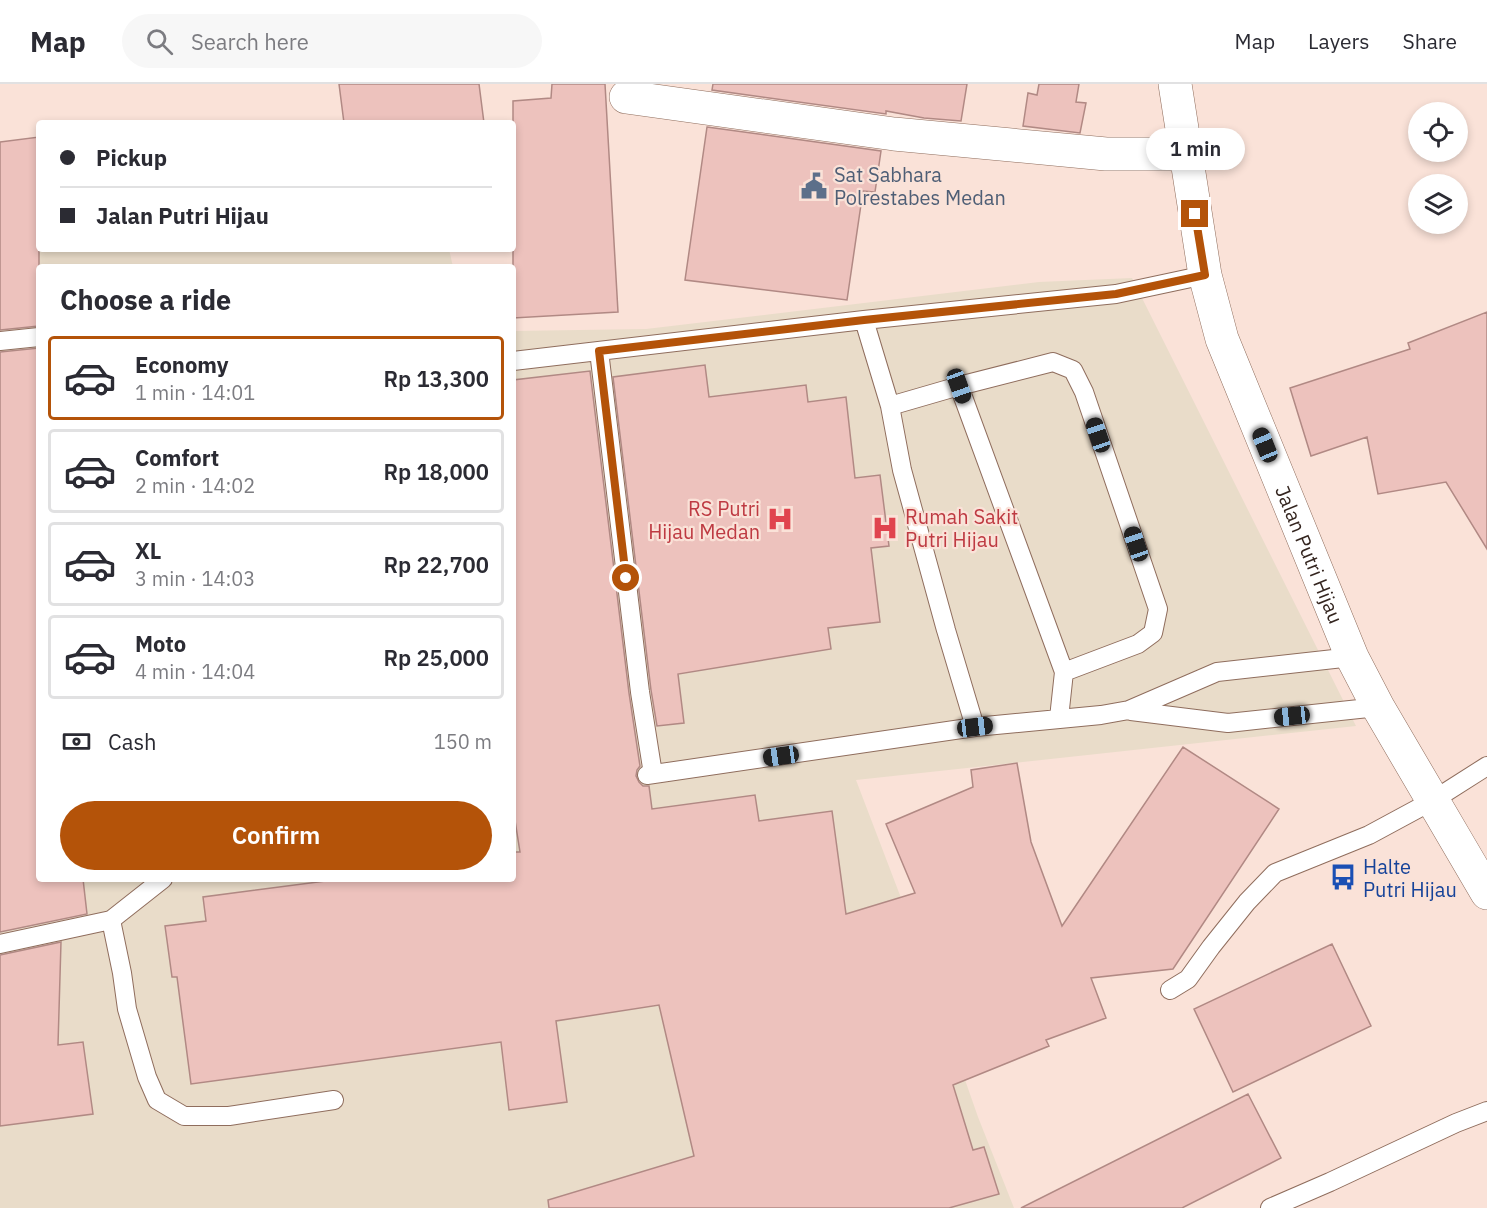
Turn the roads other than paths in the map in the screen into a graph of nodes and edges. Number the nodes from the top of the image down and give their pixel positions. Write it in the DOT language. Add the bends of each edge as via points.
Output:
graph roads {
  1 [pos="1175,84"];
  2 [pos="626,97"];
  3 [pos="1185,154"];
  4 [pos="1205,275"];
  5 [pos="864,320"];
  6 [pos="36,337"];
  7 [pos="0,341"];
  8 [pos="599,351"];
  9 [pos="516,361"];
  10 [pos="959,386"];
  11 [pos="890,406"];
  12 [pos="1352,657"];
  13 [pos="1064,672"];
  14 [pos="1378,707"];
  15 [pos="1129,710"];
  16 [pos="1059,718"];
  17 [pos="975,727"];
  18 [pos="1487,766"];
  19 [pos="1432,801"];
  20 [pos="159,882"];
  21 [pos="1487,893"];
  22 [pos="111,920"];
  23 [pos="0,944"];
  24 [pos="1170,990"];
  25 [pos="334,1100"];
  26 [pos="1487,1111"];
  27 [pos="1270,1208"];
  1 -- 3 [label="main road, Jalan Putri Hijau"];
  2 -- 3 [label="main road" via="894,134 1106,154"];
  3 -- 4 [label="main road, Jalan Putri Hijau"];
  4 -- 5 [label="lane" via="1116,294"];
  4 -- 12 [label="main road, Jalan Putri Hijau" via="1222,339"];
  5 -- 8 [label="lane"];
  5 -- 11 [label="lane"];
  6 -- 7 [label="lane"];
  8 -- 9 [label="lane"];
  8 -- 17 [label="lane" via="650,775"];
  10 -- 11 [label="lane"];
  10 -- 13 [label="lane"];
  10 -- 13 [label="lane" via="1053,362 1073,370 1084,392 1158,609 1153,633 1138,644"];
  11 -- 17 [label="lane" via="902,470"];
  12 -- 14 [label="main road, Jalan Putri Hijau"];
  12 -- 15 [label="lane" via="1217,672"];
  13 -- 16 [label="lane"];
  14 -- 15 [label="lane" via="1228,723"];
  14 -- 19 [label="main road, Jalan Putri Hijau"];
  15 -- 16 [label="lane"];
  16 -- 17 [label="lane"];
  18 -- 19 [label="lane"];
  19 -- 21 [label="main road, Jalan Putri Hijau"];
  19 -- 24 [label="lane" via="1369,835 1275,873 1247,902 1188,979"];
  20 -- 22 [label="lane"];
  22 -- 23 [label="lane"];
  22 -- 25 [label="lane" via="127,1009 157,1100 184,1116 229,1116"];
  26 -- 27 [label="lane"];
}
